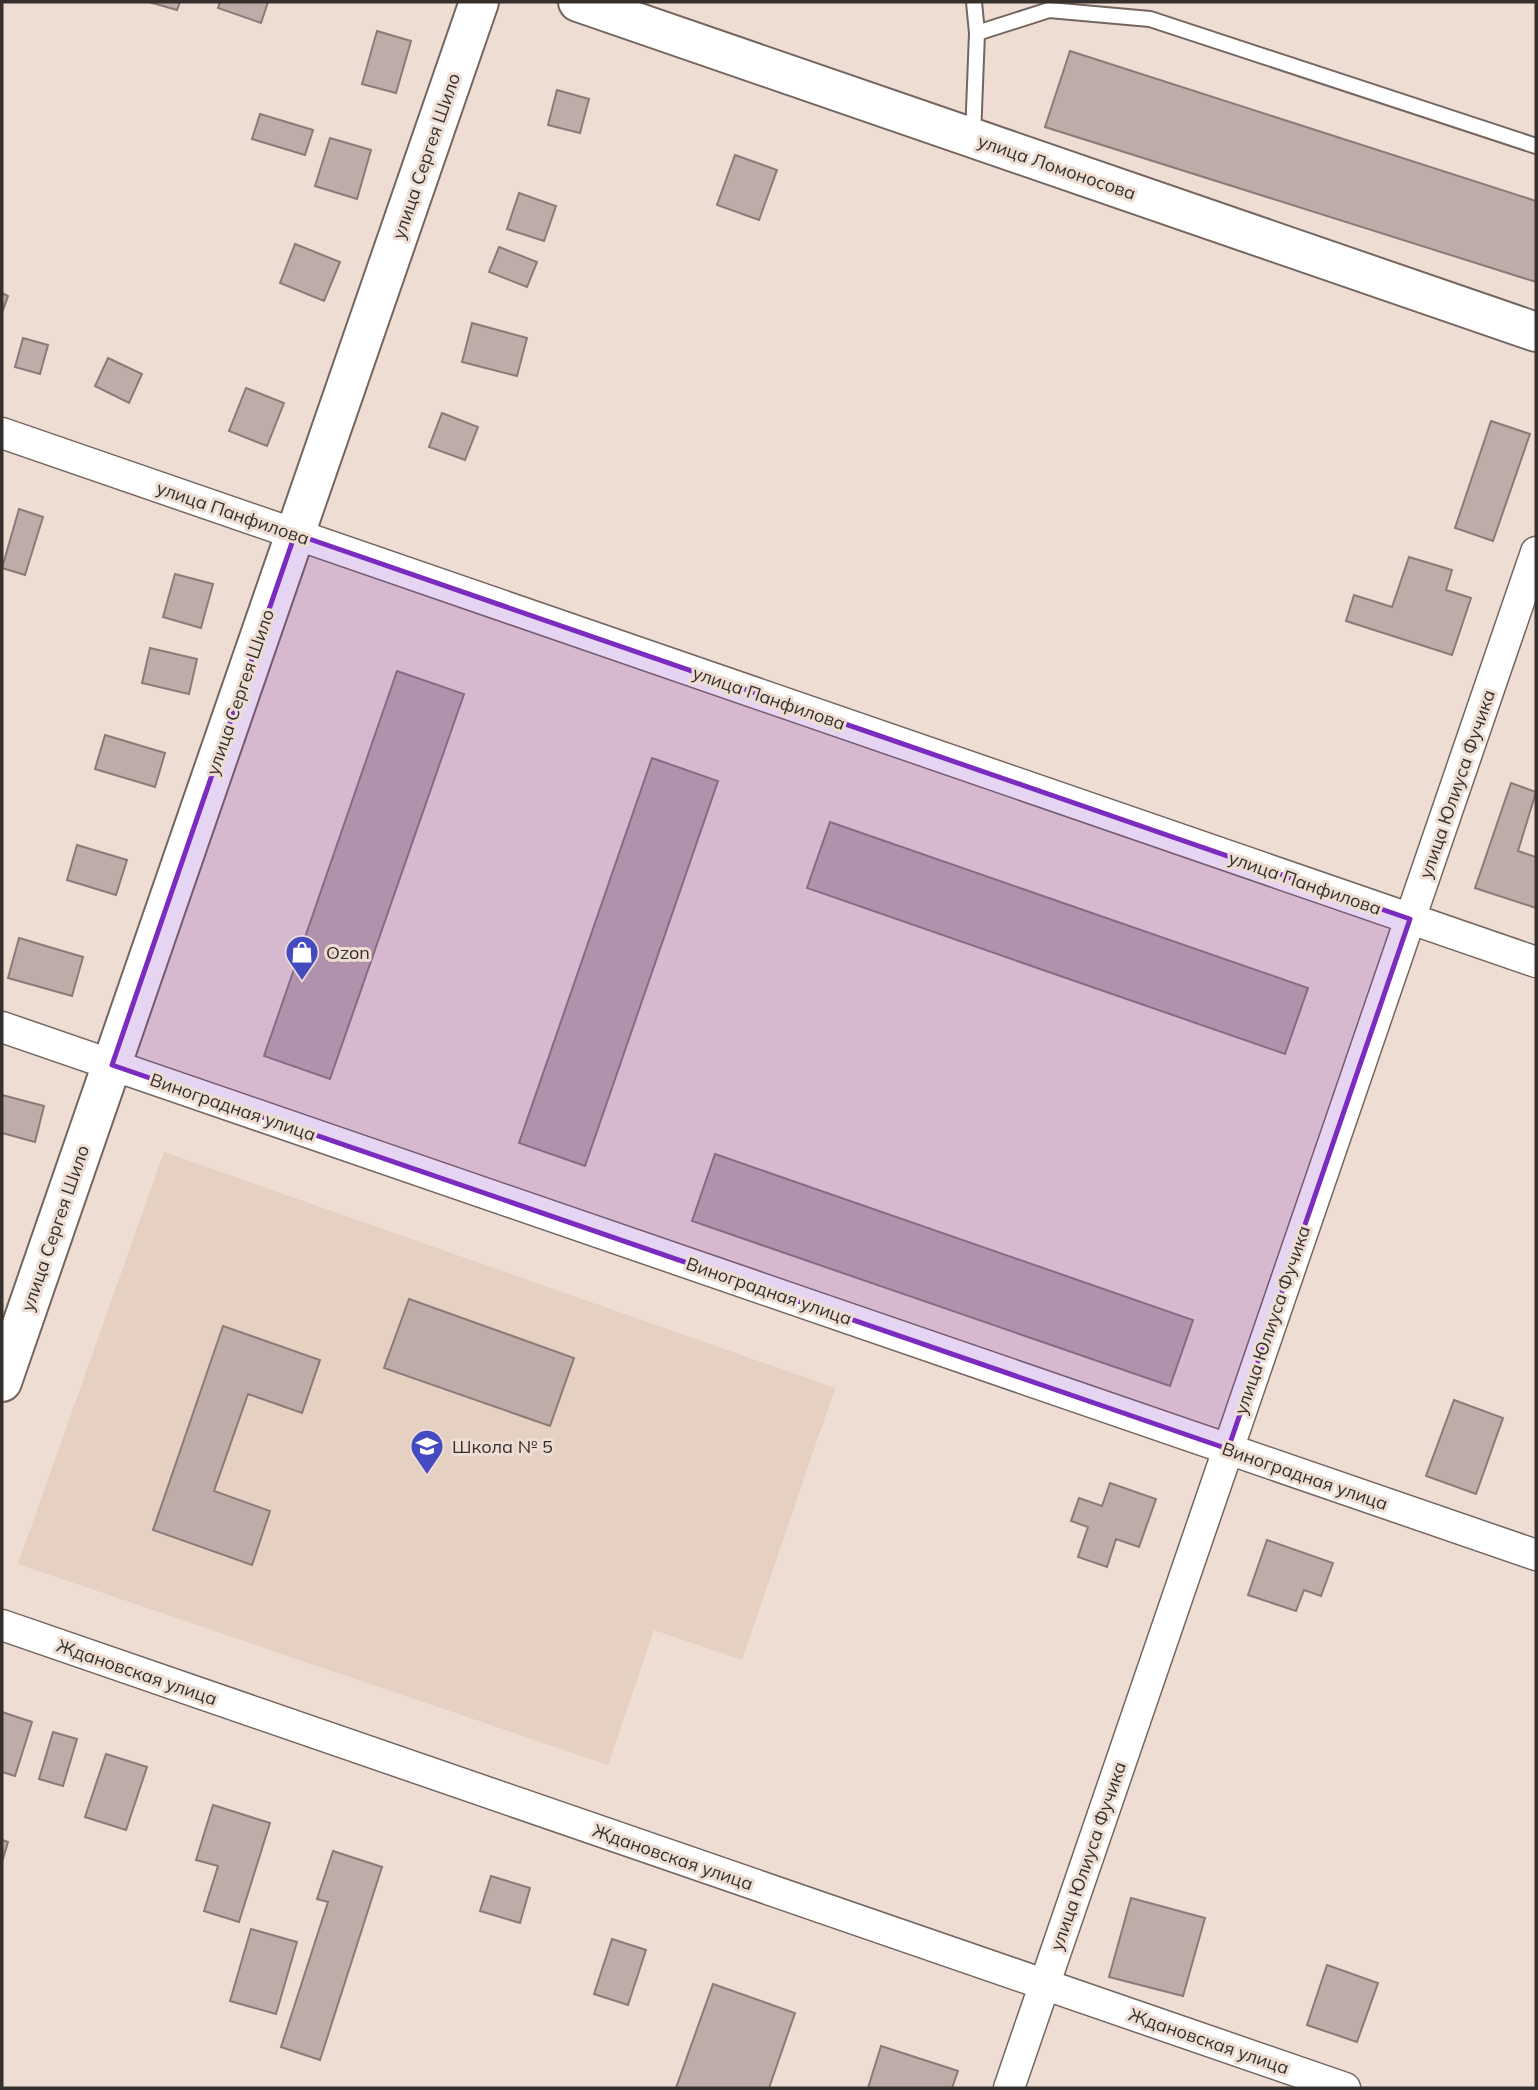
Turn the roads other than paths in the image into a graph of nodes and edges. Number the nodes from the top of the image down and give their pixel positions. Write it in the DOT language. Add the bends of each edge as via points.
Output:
graph roads {
  1 [pos="479,2"];
  2 [pos="578,2"];
  3 [pos="974,2"];
  4 [pos="977,33"];
  5 [pos="973,138"];
  6 [pos="1536,146"];
  7 [pos="1536,332"];
  8 [pos="2,433"];
  9 [pos="295,534"];
  10 [pos="1536,552"];
  11 [pos="1410,919"];
  12 [pos="1536,962"];
  13 [pos="2,1027"];
  14 [pos="112,1065"];
  15 [pos="2,1382"];
  16 [pos="1228,1449"];
  17 [pos="1536,1555"];
  18 [pos="2,1625"];
  19 [pos="1044,1984"];
  20 [pos="1009,2088"];
  21 [pos="1345,2088"];
  1 -- 9 [label="street, улица Сергея Шило"];
  2 -- 5 [label="street, улица Ломоносова"];
  3 -- 4 [label="lane"];
  4 -- 5 [label="lane"];
  4 -- 6 [label="lane" via="1049,10 1150,19"];
  5 -- 7 [label="street, улица Ломоносова"];
  8 -- 9 [label="street, улица Панфилова"];
  9 -- 11 [label="street, улица Панфилова"];
  9 -- 14 [label="street, улица Сергея Шило"];
  10 -- 11 [label="street, улица Юлиуса Фучика"];
  11 -- 12 [label="street, улица Панфилова"];
  11 -- 16 [label="street, улица Юлиуса Фучика"];
  13 -- 14 [label="street, Виноградная улица"];
  14 -- 15 [label="street, улица Сергея Шило"];
  14 -- 16 [label="street, Виноградная улица"];
  16 -- 17 [label="street, Виноградная улица"];
  16 -- 19 [label="street, улица Юлиуса Фучика"];
  18 -- 19 [label="street, Ждановская улица"];
  19 -- 20 [label="street, улица Юлиуса Фучика"];
  19 -- 21 [label="street, Ждановская улица"];
}
